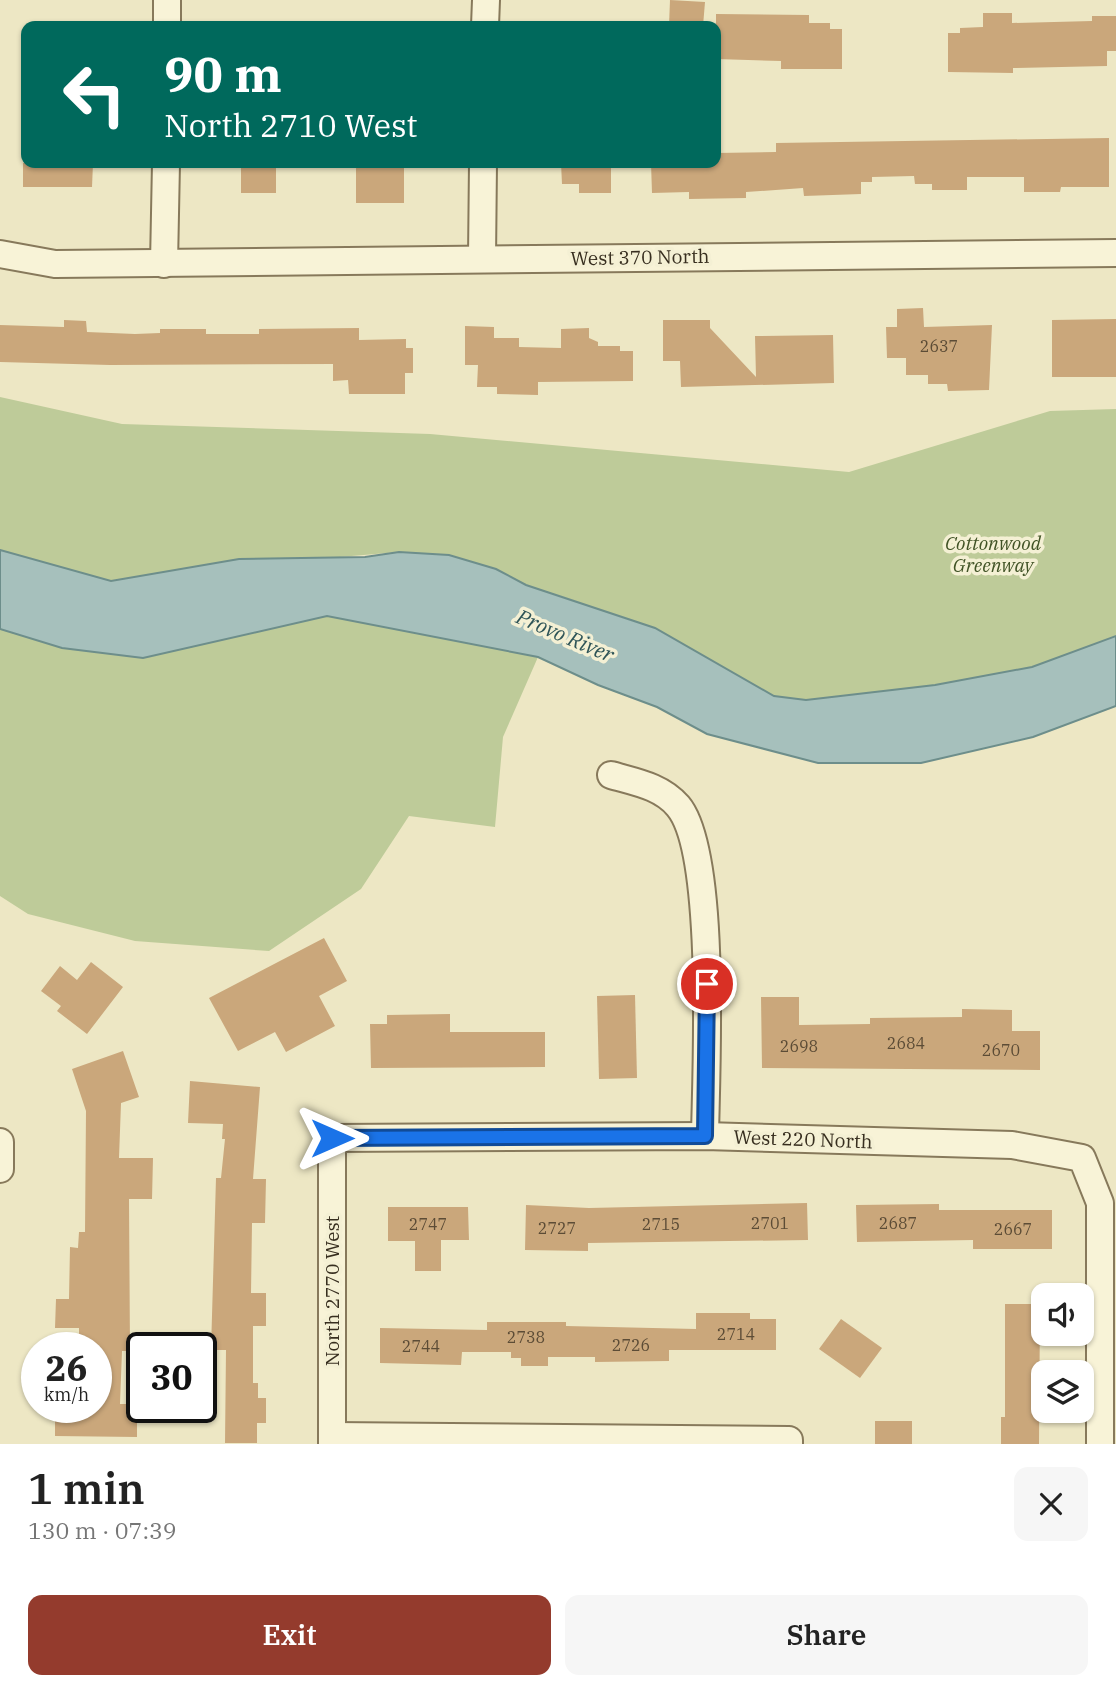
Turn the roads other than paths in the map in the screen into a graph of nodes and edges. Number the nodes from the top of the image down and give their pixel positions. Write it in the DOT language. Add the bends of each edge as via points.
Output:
graph roads {
  1 [pos="167,0"];
  2 [pos="486,0"];
  3 [pos="167,21"];
  4 [pos="485,21"];
  5 [pos="166,168"];
  6 [pos="483,168"];
  7 [pos="1116,253"];
  8 [pos="0,254"];
  9 [pos="482,259"];
  10 [pos="164,264"];
  11 [pos="611,775"];
  12 [pos="705,1136"];
  13 [pos="332,1138"];
  14 [pos="0,1142"];
  15 [pos="0,1168"];
  16 [pos="1108,1397"];
  17 [pos="332,1440"];
  18 [pos="789,1442"];
  19 [pos="1100,1444"];
  1 -- 3 [label="street"];
  2 -- 4 [label="street"];
  5 -- 10 [label="street"];
  6 -- 9 [label="street"];
  7 -- 9 [label="street, West 370 North"];
  8 -- 10 [label="street, West 370 North" via="55,264"];
  9 -- 10 [label="street, West 370 North"];
  11 -- 12 [label="street" via="657,789 680,807 691,838 703,897"];
  12 -- 13 [label="street, West 220 North"];
  12 -- 16 [label="street, West 220 North" via="1012,1145 1082,1158 1100,1203"];
  13 -- 17 [label="street, North 2770 West"];
  14 -- 15 [label="street"];
  16 -- 19 [label="street"];
  17 -- 18 [label="street"];
}
